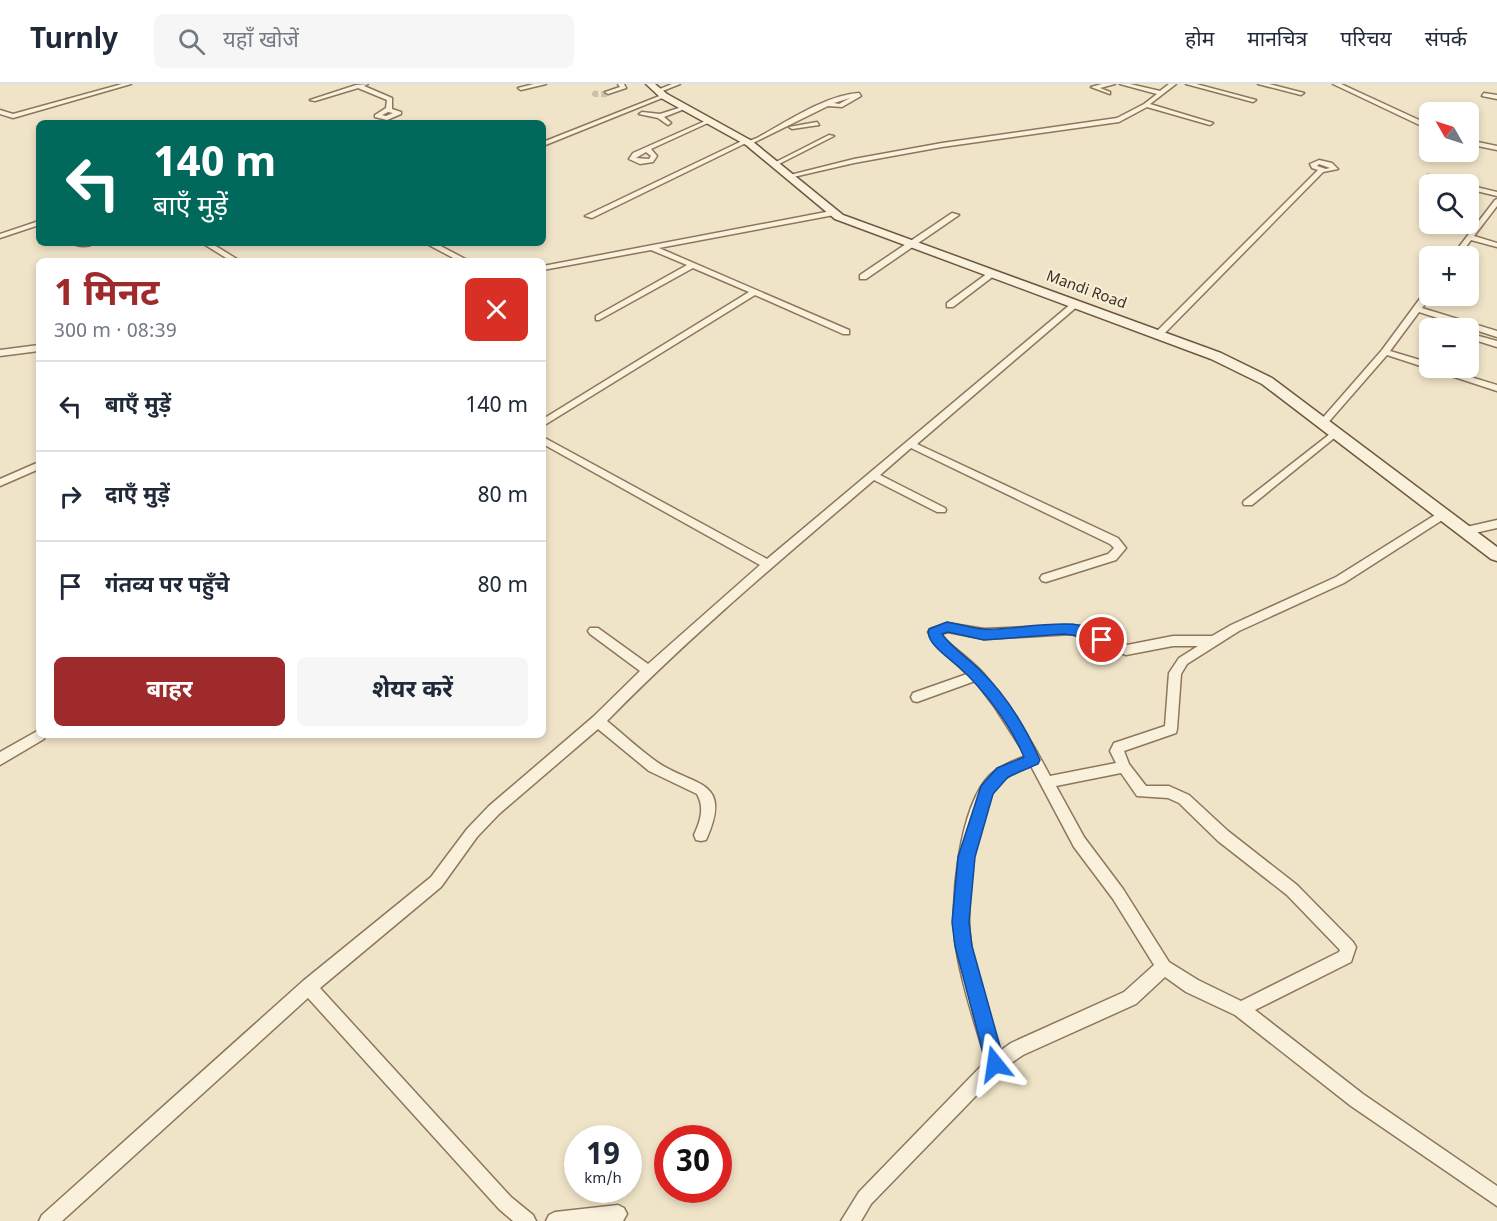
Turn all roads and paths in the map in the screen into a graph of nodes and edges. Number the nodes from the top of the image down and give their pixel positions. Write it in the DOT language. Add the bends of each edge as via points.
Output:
graph roads {
  1 [pos="128,84"];
  2 [pos="543,84"];
  3 [pos="621,84"];
  4 [pos="677,84"];
  5 [pos="1112,84"];
  6 [pos="1123,84"];
  7 [pos="1173,84"];
  8 [pos="1189,84"];
  9 [pos="1261,84"];
  10 [pos="1336,84"];
  11 [pos="362,85"];
  12 [pos="347,87"];
  13 [pos="521,88"];
  14 [pos="600,91"];
  15 [pos="321,92"];
  16 [pos="660,93"];
  17 [pos="1108,93"];
  18 [pos="1160,93"];
  19 [pos="1301,93"];
  20 [pos="1484,95"];
  21 [pos="1497,97"];
  22 [pos="313,100"];
  23 [pos="1253,100"];
  24 [pos="828,104"];
  25 [pos="1146,105"];
  26 [pos="684,108"];
  27 [pos="389,110"];
  28 [pos="0,112"];
  29 [pos="642,114"];
  30 [pos="660,116"];
  31 [pos="707,122"];
  32 [pos="668,123"];
  33 [pos="1210,123"];
  34 [pos="1419,123"];
  35 [pos="817,124"];
  36 [pos="831,136"];
  37 [pos="573,137"];
  38 [pos="1479,142"];
  39 [pos="546,143"];
  40 [pos="750,144"];
  41 [pos="1497,148"];
  42 [pos="647,149"];
  43 [pos="775,164"];
  44 [pos="1322,170"];
  45 [pos="789,176"];
  46 [pos="1479,190"];
  47 [pos="1497,194"];
  48 [pos="1497,201"];
  49 [pos="831,213"];
  50 [pos="955,215"];
  51 [pos="589,216"];
  52 [pos="36,224"];
  53 [pos="0,236"];
  54 [pos="1469,237"];
  55 [pos="911,245"];
  56 [pos="1497,245"];
  57 [pos="211,246"];
  58 [pos="435,246"];
  59 [pos="1462,246"];
  60 [pos="653,248"];
  61 [pos="231,258"];
  62 [pos="459,258"];
  63 [pos="693,266"];
  64 [pos="546,267"];
  65 [pos="991,275"];
  66 [pos="863,277"];
  67 [pos="755,292"];
  68 [pos="950,305"];
  69 [pos="1074,305"];
  70 [pos="1419,306"];
  71 [pos="1417,309"];
  72 [pos="599,318"];
  73 [pos="846,332"];
  74 [pos="1497,334"];
  75 [pos="1158,335"];
  76 [pos="1479,338"];
  77 [pos="1497,344"];
  78 [pos="36,348"];
  79 [pos="1385,352"];
  80 [pos="0,353"];
  81 [pos="1419,363"];
  82 [pos="1466,378"];
  83 [pos="1497,388"];
  84 [pos="546,421"];
  85 [pos="1323,423"];
  86 [pos="1335,433"];
  87 [pos="546,442"];
  88 [pos="910,444"];
  89 [pos="36,466"];
  90 [pos="873,475"];
  91 [pos="0,483"];
  92 [pos="1248,502"];
  93 [pos="941,510"];
  94 [pos="1443,514"];
  95 [pos="1497,524"];
  96 [pos="1466,531"];
  97 [pos="1497,555"];
  98 [pos="768,564"];
  99 [pos="1046,578"];
  100 [pos="594,631"];
  101 [pos="1214,641"];
  102 [pos="648,671"];
  103 [pos="977,675"];
  104 [pos="917,697"];
  105 [pos="598,721"];
  106 [pos="36,737"];
  107 [pos="0,759"];
  108 [pos="1033,760"];
  109 [pos="1124,767"];
  110 [pos="1048,783"];
  111 [pos="700,835"];
  112 [pos="1164,967"];
  113 [pos="309,987"];
  114 [pos="1241,1008"];
  115 [pos="995,1064"];
  116 [pos="1497,1197"];
  117 [pos="618,1214"];
  118 [pos="48,1221"];
  119 [pos="527,1221"];
  120 [pos="555,1221"];
  121 [pos="850,1221"];
  1 -- 28 [label="street" via="13,116"];
  2 -- 13 [label="street"];
  3 -- 14 [label="street" via="623,88 609,93"];
  4 -- 16 [label="street"];
  5 -- 17 [label="street" via="1095,87"];
  6 -- 18 [label="street"];
  7 -- 18 [label="street"];
  8 -- 23 [label="street"];
  9 -- 19 [label="street"];
  10 -- 34 [label="street"];
  11 -- 12 [label="street"];
  11 -- 27 [label="street" via="391,100"];
  12 -- 15 [label="street"];
  12 -- 22 [label="street"];
  16 -- 26 [label="street, Mandi Road"];
  16 -- 37 [label="street"];
  16 -- 39 [label="street"];
  18 -- 25 [label="street"];
  20 -- 21 [label="street"];
  24 -- 40 [label="street"];
  25 -- 33 [label="street"];
  25 -- 45 [label="street" via="1114,121 942,145"];
  26 -- 30 [label="street"];
  26 -- 31 [label="street, Mandi Road"];
  29 -- 30 [label="street"];
  30 -- 32 [label="street"];
  31 -- 40 [label="street, Mandi Road"];
  31 -- 42 [label="street"];
  35 -- 40 [label="street" via="794,126"];
  36 -- 43 [label="street"];
  38 -- 41 [label="street"];
  40 -- 43 [label="street, Mandi Road"];
  40 -- 51 [label="street"];
  43 -- 45 [label="street, Mandi Road"];
  44 -- 75 [label="street"];
  45 -- 49 [label="street, Mandi Road"];
  46 -- 47 [label="street"];
  48 -- 54 [label="street"];
  49 -- 55 [label="street, Mandi Road"];
  49 -- 60 [label="street"];
  50 -- 55 [label="street"];
  52 -- 53 [label="street"];
  54 -- 56 [label="street"];
  54 -- 59 [label="street"];
  55 -- 65 [label="street, Mandi Road"];
  55 -- 66 [label="street"];
  57 -- 61 [label="street"];
  58 -- 62 [label="street"];
  60 -- 63 [label="street"];
  60 -- 64 [label="street"];
  63 -- 67 [label="street"];
  63 -- 72 [label="street"];
  65 -- 68 [label="street"];
  65 -- 69 [label="street, Mandi Road"];
  67 -- 73 [label="street"];
  67 -- 84 [label="street"];
  69 -- 75 [label="street, Mandi Road"];
  69 -- 88 [label="street"];
  70 -- 71 [label="street"];
  71 -- 74 [label="street"];
  71 -- 79 [label="street"];
  75 -- 85 [label="street, Mandi Road" via="1251,372"];
  76 -- 77 [label="street"];
  78 -- 80 [label="street"];
  79 -- 81 [label="street"];
  79 -- 85 [label="street"];
  82 -- 83 [label="street"];
  85 -- 86 [label="street, Mandi Road"];
  86 -- 92 [label="street"];
  86 -- 94 [label="street, Mandi Road"];
  87 -- 98 [label="street"];
  88 -- 90 [label="street"];
  88 -- 99 [label="street" via="1114,541 1121,548 1112,557"];
  89 -- 91 [label="street"];
  90 -- 93 [label="street"];
  90 -- 98 [label="street"];
  94 -- 96 [label="street, Mandi Road"];
  94 -- 101 [label="street" via="1340,580 1272,609"];
  95 -- 96 [label="street"];
  96 -- 97 [label="street, Mandi Road"];
  98 -- 102 [label="street"];
  100 -- 102 [label="street"];
  101 -- 103 [label="street" via="1173,641 1126,650 1073,629 989,634 953,627 937,629 934,632 940,642"];
  101 -- 109 [label="street" via="1176,670 1171,729 1119,747"];
  102 -- 105 [label="street"];
  103 -- 104 [label="street"];
  103 -- 108 [label="street" via="1025,742"];
  105 -- 111 [label="street" via="654,767 702,790 708,813"];
  105 -- 113 [label="street" via="481,823 436,882"];
  106 -- 107 [label="street"];
  108 -- 110 [label="street"];
  108 -- 115 [label="street" via="1002,773 986,791 966,857 963,946"];
  109 -- 110 [label="street"];
  109 -- 114 [label="street" via="1143,792 1169,792 1185,799 1223,836 1292,890 1348,947 1346,957"];
  110 -- 112 [label="street" via="1079,842 1118,894"];
  112 -- 114 [label="street" via="1192,986"];
  112 -- 115 [label="street" via="1130,998 1017,1049"];
  113 -- 118 [label="street"];
  113 -- 119 [label="street" via="505,1203"];
  114 -- 116 [label="street" via="1357,1100"];
  115 -- 121 [label="street" via="865,1198"];
  117 -- 120 [label="street"];
}
